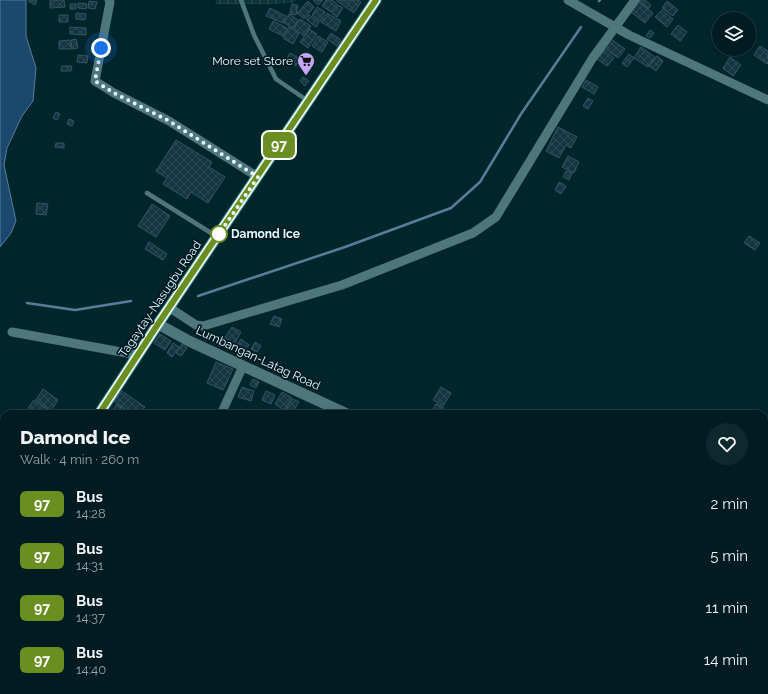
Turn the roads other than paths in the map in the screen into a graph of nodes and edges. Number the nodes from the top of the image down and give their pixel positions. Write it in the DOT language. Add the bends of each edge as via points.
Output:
graph roads {
  1 [pos="109,0"];
  2 [pos="241,0"];
  3 [pos="376,0"];
  4 [pos="568,0"];
  5 [pos="635,0"];
  6 [pos="615,27"];
  7 [pos="768,100"];
  8 [pos="308,101"];
  9 [pos="258,177"];
  10 [pos="147,193"];
  11 [pos="217,237"];
  12 [pos="170,308"];
  13 [pos="158,324"];
  14 [pos="12,332"];
  15 [pos="138,355"];
  16 [pos="243,366"];
  17 [pos="102,410"];
  18 [pos="223,410"];
  19 [pos="338,410"];
  1 -- 9 [label="street" via="95,81 169,121"];
  2 -- 8 [label="lane" via="254,35 276,79"];
  3 -- 8 [label="main road, Tagaytay-Nasugbu Road"];
  4 -- 6 [label="street"];
  5 -- 6 [label="street"];
  6 -- 7 [label="street"];
  6 -- 12 [label="street" via="592,59 496,217 473,233 342,285 203,326 190,322"];
  8 -- 9 [label="main road, Tagaytay-Nasugbu Road"];
  9 -- 11 [label="main road, Tagaytay-Nasugbu Road"];
  10 -- 11 [label="lane"];
  11 -- 12 [label="main road, Tagaytay-Nasugbu Road"];
  12 -- 13 [label="main road, Tagaytay-Nasugbu Road"];
  13 -- 15 [label="main road, Tagaytay-Nasugbu Road"];
  13 -- 16 [label="street, Lumbangan-Latag Road"];
  14 -- 15 [label="street"];
  15 -- 17 [label="main road, Tagaytay-Nasugbu Road"];
  16 -- 18 [label="street"];
  16 -- 19 [label="street, Lumbangan-Latag Road"];
}
